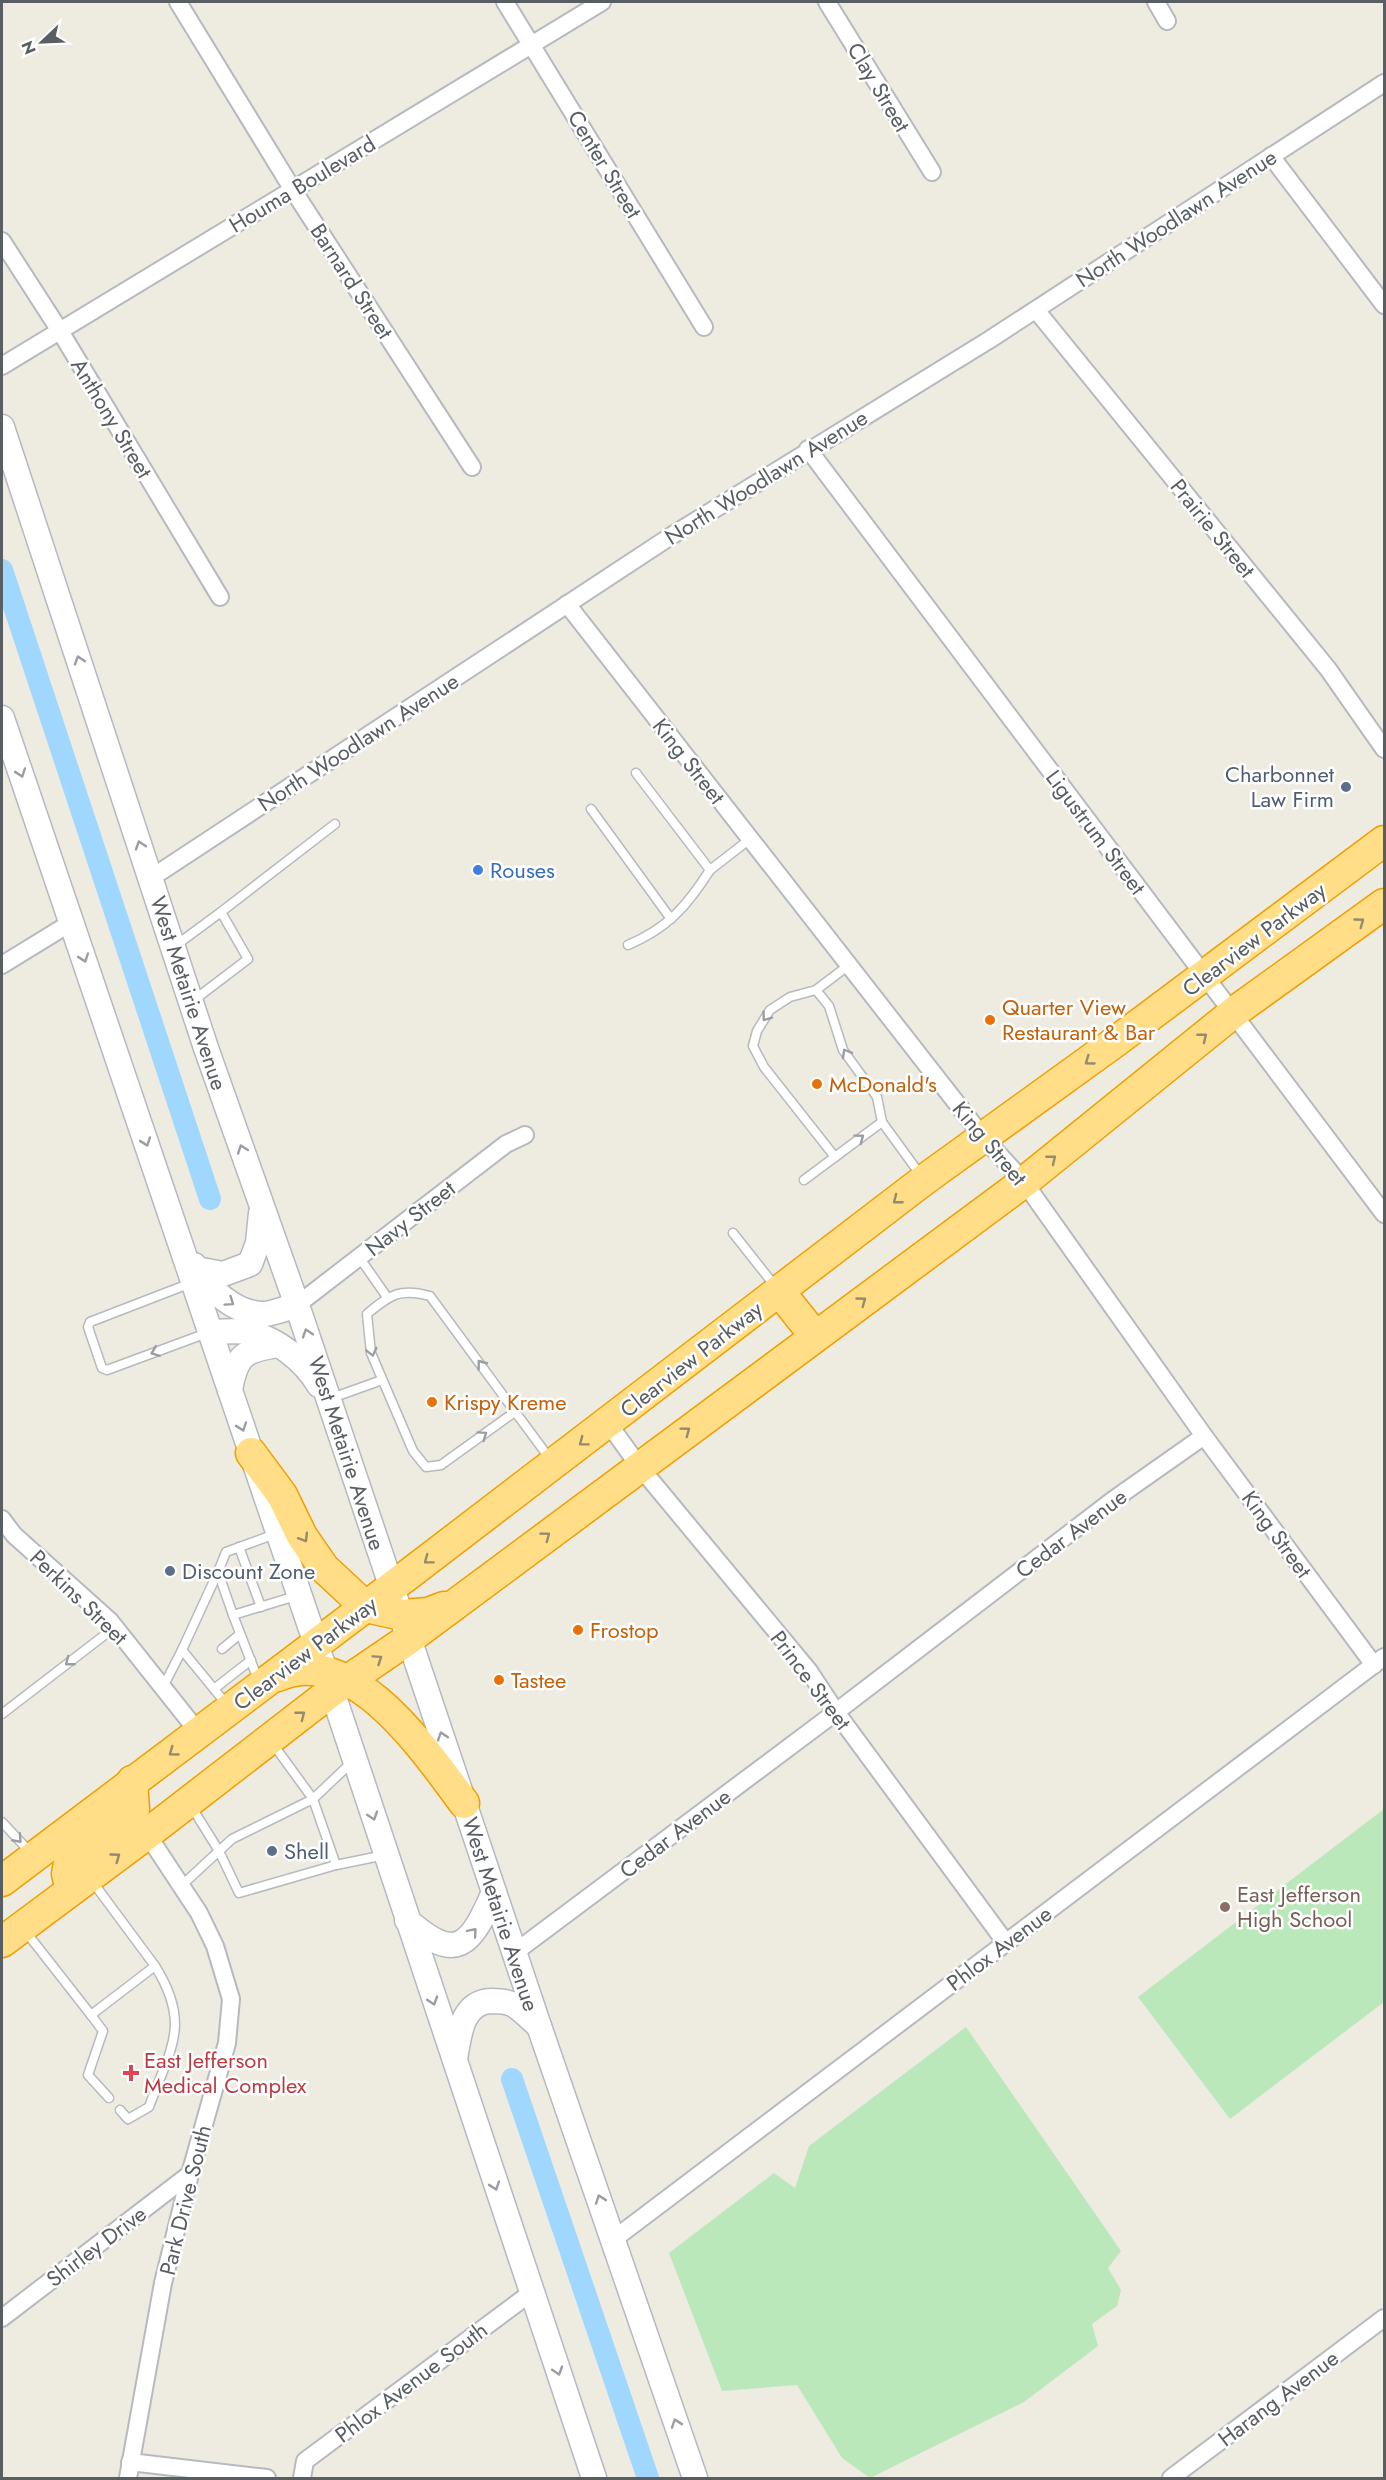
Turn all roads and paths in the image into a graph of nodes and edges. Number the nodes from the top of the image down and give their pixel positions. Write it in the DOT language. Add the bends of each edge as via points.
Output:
graph roads {
  1 [pos="178,2"];
  2 [pos="505,2"];
  3 [pos="602,2"];
  4 [pos="827,2"];
  5 [pos="1156,2"];
  6 [pos="1167,21"];
  7 [pos="532,43"];
  8 [pos="1384,83"];
  9 [pos="1270,156"];
  10 [pos="932,172"];
  11 [pos="293,190"];
  12 [pos="2,241"];
  13 [pos="1384,305"];
  14 [pos="1036,310"];
  15 [pos="704,327"];
  16 [pos="60,331"];
  17 [pos="2,366"];
  18 [pos="2,427"];
  19 [pos="808,449"];
  20 [pos="472,467"];
  21 [pos="219,597"];
  22 [pos="567,604"];
  23 [pos="2,718"];
  24 [pos="1384,749"];
  25 [pos="636,773"];
  26 [pos="591,809"];
  27 [pos="335,824"];
  28 [pos="750,839"];
  29 [pos="1384,841"];
  30 [pos="710,870"];
  31 [pos="151,879"];
  32 [pos="1384,904"];
  33 [pos="221,912"];
  34 [pos="671,919"];
  35 [pos="72,922"];
  36 [pos="628,945"];
  37 [pos="173,947"];
  38 [pos="2,964"];
  39 [pos="849,965"];
  40 [pos="1203,976"];
  41 [pos="816,990"];
  42 [pos="191,1002"];
  43 [pos="1233,1013"];
  44 [pos="882,1122"];
  45 [pos="525,1135"];
  46 [pos="983,1137"];
  47 [pos="835,1157"];
  48 [pos="804,1179"];
  49 [pos="924,1180"];
  50 [pos="1024,1182"];
  51 [pos="262,1206"];
  52 [pos="1384,1214"];
  53 [pos="733,1233"];
  54 [pos="359,1257"];
  55 [pos="195,1276"];
  56 [pos="779,1291"];
  57 [pos="387,1297"];
  58 [pos="297,1305"];
  59 [pos="210,1332"];
  60 [pos="814,1336"];
  61 [pos="278,1345"];
  62 [pos="382,1380"];
  63 [pos="230,1390"];
  64 [pos="329,1400"];
  65 [pos="516,1411"];
  66 [pos="608,1423"];
  67 [pos="1204,1436"];
  68 [pos="251,1454"];
  69 [pos="554,1464"];
  70 [pos="639,1466"];
  71 [pos="2,1520"];
  72 [pos="278,1533"];
  73 [pos="239,1547"];
  74 [pos="218,1572"];
  75 [pos="392,1588"];
  76 [pos="299,1595"];
  77 [pos="366,1606"];
  78 [pos="261,1607"];
  79 [pos="233,1615"];
  80 [pos="406,1626"];
  81 [pos="115,1627"];
  82 [pos="240,1634"];
  83 [pos="222,1649"];
  84 [pos="182,1650"];
  85 [pos="1379,1661"];
  86 [pos="330,1672"];
  87 [pos="260,1675"];
  88 [pos="163,1687"];
  89 [pos="222,1699"];
  90 [pos="836,1713"];
  91 [pos="2,1714"];
  92 [pos="199,1733"];
  93 [pos="270,1739"];
  94 [pos="354,1760"];
  95 [pos="132,1781"];
  96 [pos="313,1799"];
  97 [pos="188,1803"];
  98 [pos="464,1803"];
  99 [pos="2,1821"];
  100 [pos="147,1834"];
  101 [pos="219,1851"];
  102 [pos="385,1855"];
  103 [pos="34,1857"];
  104 [pos="336,1865"];
  105 [pos="2,1881"];
  106 [pos="80,1883"];
  107 [pos="181,1886"];
  108 [pos="494,1892"];
  109 [pos="406,1920"];
  110 [pos="12,1934"];
  111 [pos="1006,1943"];
  112 [pos="514,1953"];
  113 [pos="155,1966"];
  114 [pos="91,2015"];
  115 [pos="539,2026"];
  116 [pos="454,2065"];
  117 [pos="109,2098"];
  118 [pos="120,2110"];
  119 [pos="190,2174"];
  120 [pos="614,2239"];
  121 [pos="532,2292"];
  122 [pos="2,2318"];
  123 [pos="1384,2318"];
  124 [pos="129,2470"];
  125 [pos="267,2478"];
  126 [pos="302,2478"];
  127 [pos="594,2478"];
  128 [pos="695,2478"];
  129 [pos="1171,2478"];
  1 -- 11 [label="street, Barnard Street"];
  2 -- 7 [label="street, Center Street"];
  3 -- 7 [label="street, Houma Boulevard"];
  4 -- 10 [label="street, Clay Street"];
  5 -- 6 [label="street"];
  7 -- 11 [label="street, Houma Boulevard"];
  7 -- 15 [label="street, Center Street"];
  8 -- 9 [label="street, North Woodlawn Avenue"];
  9 -- 13 [label="street"];
  9 -- 14 [label="street, North Woodlawn Avenue"];
  11 -- 16 [label="street, Houma Boulevard"];
  11 -- 20 [label="street, Barnard Street"];
  12 -- 16 [label="street, Anthony Street"];
  14 -- 19 [label="street, North Woodlawn Avenue"];
  14 -- 24 [label="street, Prairie Street" via="1328,669"];
  16 -- 17 [label="street, Houma Boulevard"];
  16 -- 21 [label="street, Anthony Street"];
  31 -- 18 [label="main road, West Metairie Avenue, one-way"];
  19 -- 22 [label="street, North Woodlawn Avenue"];
  19 -- 40 [label="street, Ligustrum Street"];
  22 -- 28 [label="street, King Street"];
  22 -- 31 [label="street, North Woodlawn Avenue"];
  23 -- 35 [label="main road, one-way"];
  25 -- 30 [label="lane"];
  26 -- 34 [label="lane"];
  27 -- 33 [label="lane"];
  28 -- 30 [label="lane"];
  28 -- 39 [label="street, King Street"];
  29 -- 40 [label="highway, Clearview Parkway"];
  30 -- 34 [label="lane" via="688,904"];
  31 -- 37 [label="main road, West Metairie Avenue"];
  43 -- 32 [label="highway, Clearview Parkway, one-way"];
  33 -- 37 [label="lane"];
  33 -- 42 [label="lane" via="248,959"];
  34 -- 36 [label="lane" via="653,934"];
  35 -- 38 [label="street"];
  35 -- 55 [label="main road, one-way" via="180,1242"];
  37 -- 42 [label="main road, West Metairie Avenue"];
  39 -- 41 [label="lane"];
  39 -- 46 [label="street, King Street"];
  40 -- 43 [label="street, Ligustrum Street"];
  40 -- 46 [label="highway, Clearview Parkway, one-way"];
  44 -- 41 [label="lane, one-way" via="877,1097 843,1050 829,1006"];
  41 -- 47 [label="lane, one-way" via="790,997 770,1010 756,1031 753,1046 764,1067"];
  51 -- 42 [label="main road, West Metairie Avenue, one-way"];
  50 -- 43 [label="highway, Clearview Parkway, one-way"];
  43 -- 52 [label="street, Ligustrum Street"];
  47 -- 44 [label="lane, one-way"];
  44 -- 49 [label="lane"];
  45 -- 54 [label="street, Navy Street" via="506,1144"];
  46 -- 49 [label="highway, Clearview Parkway"];
  46 -- 50 [label="street, King Street"];
  47 -- 48 [label="lane"];
  49 -- 56 [label="highway, Clearview Parkway, one-way"];
  60 -- 50 [label="highway, Clearview Parkway, one-way"];
  50 -- 67 [label="street, King Street"];
  51 -- 55 [label="main road" via="258,1243 250,1264 223,1274"];
  51 -- 58 [label="main road, West Metairie Avenue"];
  53 -- 56 [label="lane"];
  54 -- 57 [label="lane"];
  54 -- 58 [label="street, Navy Street"];
  55 -- 58 [label="main road, one-way" via="235,1307 264,1314"];
  55 -- 59 [label="main road"];
  59 -- 55 [label="lane, one-way" via="108,1370 102,1368 88,1327 90,1322"];
  56 -- 60 [label="highway"];
  56 -- 66 [label="highway, Clearview Parkway"];
  57 -- 62 [label="lane, one-way" via="367,1314 371,1353"];
  65 -- 57 [label="lane, one-way" via="430,1296 409,1290"];
  64 -- 58 [label="main road, West Metairie Avenue, one-way"];
  59 -- 61 [label="main road" via="246,1332"];
  59 -- 63 [label="main road"];
  70 -- 60 [label="highway, Clearview Parkway, one-way"];
  61 -- 63 [label="main road" via="255,1348 240,1357"];
  61 -- 64 [label="main road" via="314,1376"];
  62 -- 64 [label="lane"];
  62 -- 65 [label="lane, one-way" via="413,1451 426,1467 441,1464"];
  63 -- 68 [label="main road, one-way"];
  64 -- 75 [label="main road, West Metairie Avenue"];
  65 -- 69 [label="lane"];
  66 -- 69 [label="highway, Clearview Parkway, one-way"];
  66 -- 70 [label="street, Prince Street"];
  67 -- 85 [label="street, King Street"];
  67 -- 90 [label="street, Cedar Avenue" via="1113,1500"];
  68 -- 72 [label="main road"];
  68 -- 77 [label="highway, one-way" via="282,1495 302,1536 324,1568"];
  69 -- 75 [label="highway, Clearview Parkway, one-way"];
  80 -- 70 [label="highway, Clearview Parkway, one-way" via="459,1601"];
  70 -- 90 [label="street, Prince Street" via="809,1671"];
  71 -- 81 [label="street, Perkins Street"];
  72 -- 73 [label="lane"];
  72 -- 76 [label="main road"];
  73 -- 74 [label="lane" via="226,1552"];
  73 -- 78 [label="lane"];
  74 -- 79 [label="lane"];
  74 -- 84 [label="lane"];
  75 -- 77 [label="highway, Clearview Parkway"];
  75 -- 80 [label="main road, West Metairie Avenue"];
  76 -- 78 [label="lane"];
  76 -- 86 [label="main road"];
  77 -- 80 [label="highway"];
  77 -- 86 [label="highway, Clearview Parkway"];
  78 -- 79 [label="lane"];
  79 -- 82 [label="lane"];
  86 -- 80 [label="highway, Clearview Parkway, one-way"];
  98 -- 80 [label="main road, West Metairie Avenue, one-way"];
  81 -- 88 [label="street, Perkins Street"];
  81 -- 91 [label="lane, one-way"];
  82 -- 83 [label="lane"];
  82 -- 87 [label="lane"];
  84 -- 88 [label="lane"];
  84 -- 89 [label="lane" via="202,1667"];
  85 -- 111 [label="street, Phlox Avenue"];
  86 -- 87 [label="highway, Clearview Parkway"];
  93 -- 86 [label="highway, Clearview Parkway, one-way"];
  86 -- 94 [label="main road"];
  86 -- 98 [label="highway" via="386,1707"];
  87 -- 89 [label="highway, Clearview Parkway"];
  88 -- 92 [label="street, Perkins Street"];
  89 -- 92 [label="highway, Clearview Parkway"];
  90 -- 111 [label="street, Prince Street"];
  90 -- 112 [label="street, Cedar Avenue"];
  92 -- 95 [label="highway, Clearview Parkway, one-way"];
  93 -- 96 [label="lane"];
  93 -- 97 [label="highway, Clearview Parkway"];
  94 -- 96 [label="lane"];
  94 -- 102 [label="main road, one-way"];
  95 -- 103 [label="highway, Clearview Parkway"];
  95 -- 106 [label="highway" via="134,1809 70,1857 68,1874"];
  96 -- 101 [label="lane" via="231,1839"];
  96 -- 104 [label="lane"];
  97 -- 100 [label="highway, Clearview Parkway"];
  97 -- 101 [label="lane"];
  98 -- 108 [label="main road, West Metairie Avenue"];
  99 -- 103 [label="lane, one-way"];
  106 -- 100 [label="highway, Clearview Parkway, one-way"];
  100 -- 107 [label="street, Park Drive South"];
  101 -- 104 [label="lane" via="239,1893"];
  101 -- 107 [label="lane"];
  102 -- 104 [label="lane"];
  102 -- 109 [label="main road"];
  103 -- 105 [label="highway, Clearview Parkway"];
  106 -- 110 [label="highway, Clearview Parkway"];
  106 -- 113 [label="lane"];
  107 -- 119 [label="street, Park Drive South" via="215,1946 231,1999 227,2043"];
  109 -- 108 [label="main road, one-way" via="427,1938 443,1945 458,1945 480,1923"];
  108 -- 112 [label="main road, West Metairie Avenue"];
  109 -- 116 [label="main road, one-way"];
  110 -- 114 [label="lane"];
  111 -- 120 [label="street, Phlox Avenue"];
  112 -- 115 [label="main road, West Metairie Avenue"];
  113 -- 114 [label="lane"];
  113 -- 118 [label="lane" via="169,1991 177,2028 149,2108 128,2119"];
  114 -- 117 [label="lane" via="103,2031 88,2075"];
  115 -- 116 [label="main road" via="513,2004 478,2004 468,2012 460,2028"];
  120 -- 115 [label="main road, West Metairie Avenue, one-way"];
  116 -- 121 [label="main road, one-way"];
  119 -- 122 [label="street, Shirley Drive"];
  119 -- 124 [label="street, Park Drive South" via="164,2283"];
  128 -- 120 [label="main road, West Metairie Avenue, one-way"];
  121 -- 126 [label="street, Phlox Avenue South" via="305,2461"];
  121 -- 127 [label="main road, one-way"];
  123 -- 129 [label="street, Harang Avenue"];
  124 -- 125 [label="street"];
}
